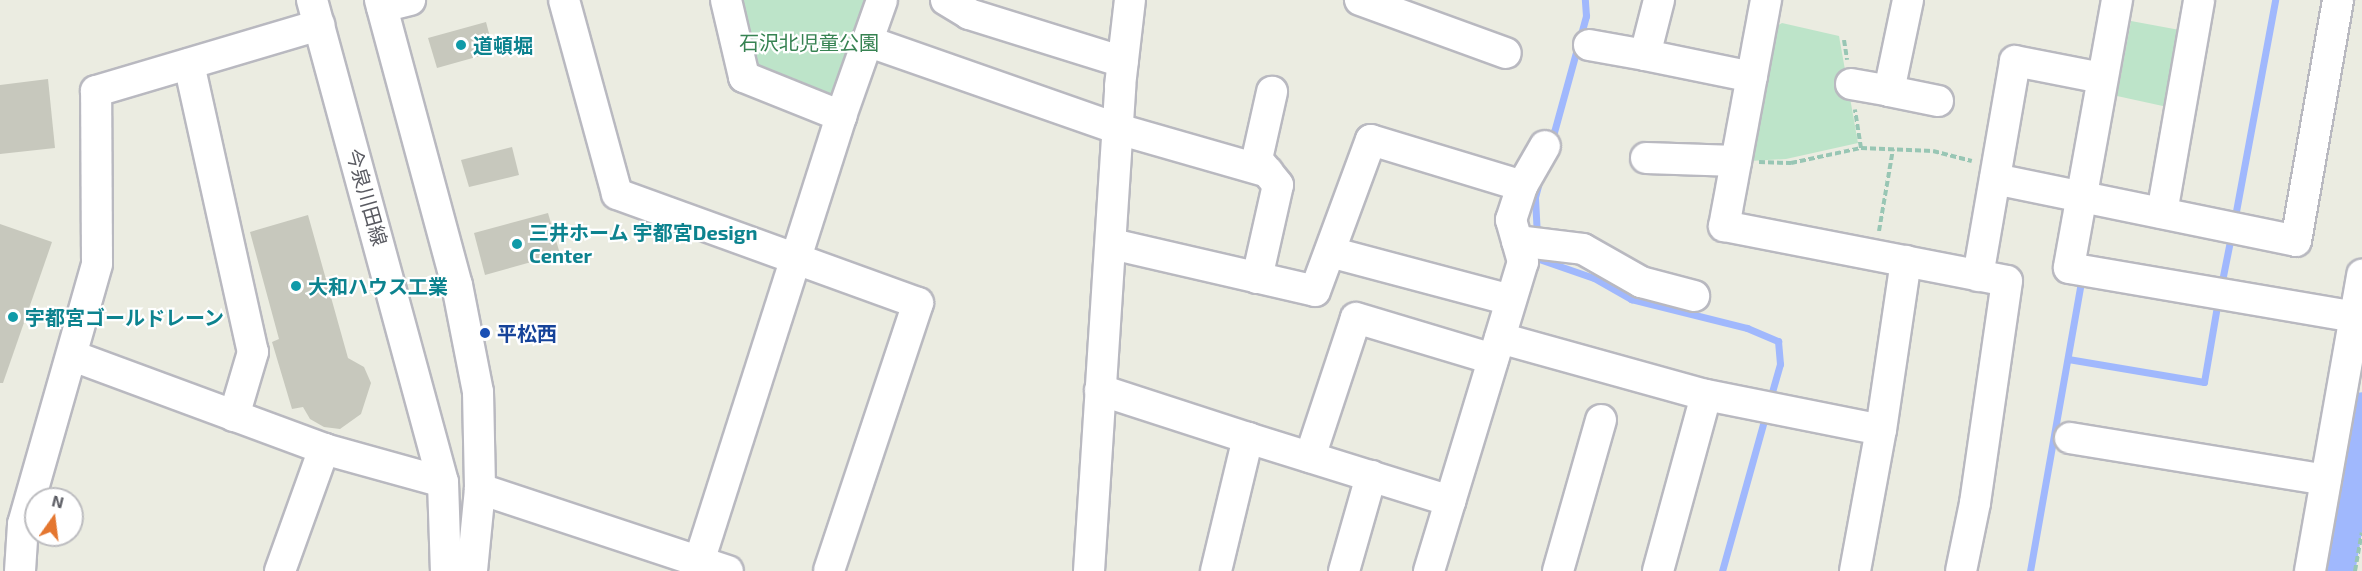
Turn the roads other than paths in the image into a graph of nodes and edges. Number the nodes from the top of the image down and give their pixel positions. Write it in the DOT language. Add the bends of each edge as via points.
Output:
graph roads {
  1 [pos="564,0"];
  2 [pos="726,0"];
  3 [pos="882,0"];
  4 [pos="946,0"];
  5 [pos="1130,0"];
  6 [pos="1659,0"];
  7 [pos="1766,0"];
  8 [pos="1908,0"];
  9 [pos="2117,0"];
  10 [pos="2199,0"];
  11 [pos="2338,0"];
  12 [pos="391,2"];
  13 [pos="1372,2"];
  14 [pos="315,12"];
  15 [pos="867,40"];
  16 [pos="1589,45"];
  17 [pos="1506,53"];
  18 [pos="1645,55"];
  19 [pos="1123,62"];
  20 [pos="189,64"];
  21 [pos="1752,77"];
  22 [pos="2102,78"];
  23 [pos="1851,84"];
  24 [pos="1889,91"];
  25 [pos="1272,92"];
  26 [pos="1938,101"];
  27 [pos="841,116"];
  28 [pos="1118,129"];
  29 [pos="1545,146"];
  30 [pos="1646,158"];
  31 [pos="1736,161"];
  32 [pos="1268,172"];
  33 [pos="1996,173"];
  34 [pos="1522,186"];
  35 [pos="2081,196"];
  36 [pos="2162,213"];
  37 [pos="1517,241"];
  38 [pos="1112,244"];
  39 [pos="1330,252"];
  40 [pos="796,257"];
  41 [pos="1906,261"];
  42 [pos="2362,275"];
  43 [pos="1978,276"];
  44 [pos="1257,278"];
  45 [pos="1694,296"];
  46 [pos="1511,300"];
  47 [pos="2355,317"];
  48 [pos="1497,348"];
  49 [pos="73,356"];
  50 [pos="1100,390"];
  51 [pos="1707,395"];
  52 [pos="234,416"];
  53 [pos="1600,420"];
  54 [pos="1881,430"];
  55 [pos="1248,438"];
  56 [pos="2070,438"];
  57 [pos="324,449"];
  58 [pos="1310,457"];
  59 [pos="1371,476"];
  60 [pos="2326,480"];
  61 [pos="443,482"];
  62 [pos="480,489"];
  63 [pos="1450,501"];
  64 [pos="697,566"];
  65 [pos="20,571"];
  66 [pos="280,571"];
  67 [pos="446,571"];
  68 [pos="472,571"];
  69 [pos="728,571"];
  70 [pos="829,571"];
  71 [pos="1089,571"];
  72 [pos="1216,571"];
  73 [pos="1344,571"];
  74 [pos="1429,571"];
  75 [pos="1558,571"];
  76 [pos="1658,571"];
  77 [pos="1855,571"];
  78 [pos="1961,571"];
  79 [pos="2310,571"];
  1 -- 40 [label="street" via="617,194"];
  2 -- 27 [label="street" via="744,77"];
  3 -- 15 [label="street"];
  4 -- 19 [label="street" via="969,14"];
  5 -- 19 [label="street"];
  6 -- 18 [label="street"];
  7 -- 21 [label="street"];
  8 -- 24 [label="street"];
  9 -- 22 [label="street"];
  10 -- 36 [label="street"];
  11 -- 36 [label="street" via="2296,241"];
  12 -- 62 [label="street" via="468,337 478,392"];
  13 -- 17 [label="street"];
  14 -- 20 [label="street"];
  14 -- 61 [label="street, 今泉川田線"];
  15 -- 27 [label="street"];
  15 -- 28 [label="street"];
  16 -- 18 [label="street"];
  18 -- 21 [label="street"];
  19 -- 28 [label="street"];
  20 -- 49 [label="street" via="96,91 97,264"];
  20 -- 52 [label="street" via="254,352"];
  21 -- 31 [label="street"];
  22 -- 33 [label="street" via="2015,61"];
  22 -- 35 [label="street"];
  23 -- 24 [label="street"];
  24 -- 26 [label="street"];
  25 -- 32 [label="street" via="1257,159"];
  27 -- 40 [label="street"];
  28 -- 32 [label="street"];
  28 -- 38 [label="street"];
  29 -- 34 [label="street"];
  30 -- 31 [label="street"];
  31 -- 41 [label="street" via="1724,226"];
  32 -- 44 [label="street" via="1278,185"];
  33 -- 35 [label="street"];
  33 -- 43 [label="street"];
  34 -- 37 [label="street" via="1511,220"];
  34 -- 39 [label="street" via="1371,140"];
  35 -- 36 [label="street"];
  35 -- 47 [label="street" via="2069,268"];
  37 -- 45 [label="street" via="1583,249 1641,282"];
  37 -- 46 [label="street" via="1522,262"];
  38 -- 44 [label="street"];
  38 -- 50 [label="street"];
  39 -- 44 [label="street" via="1315,291"];
  39 -- 46 [label="street"];
  40 -- 64 [label="street"];
  40 -- 70 [label="street" via="918,303"];
  41 -- 43 [label="street"];
  41 -- 54 [label="street"];
  42 -- 47 [label="street"];
  43 -- 78 [label="street" via="2007,281"];
  46 -- 48 [label="street"];
  47 -- 60 [label="street"];
  48 -- 51 [label="street"];
  48 -- 58 [label="street" via="1356,318"];
  48 -- 63 [label="street"];
  49 -- 52 [label="street"];
  49 -- 65 [label="street" via="23,524"];
  50 -- 55 [label="street"];
  50 -- 71 [label="street"];
  51 -- 54 [label="street"];
  51 -- 76 [label="street"];
  52 -- 57 [label="street"];
  53 -- 75 [label="street"];
  54 -- 77 [label="street"];
  55 -- 58 [label="street"];
  55 -- 72 [label="street"];
  56 -- 60 [label="street"];
  57 -- 61 [label="street"];
  57 -- 66 [label="street"];
  58 -- 59 [label="street"];
  59 -- 63 [label="street"];
  59 -- 73 [label="street"];
  60 -- 79 [label="street"];
  61 -- 67 [label="street, 今泉川田線"];
  62 -- 64 [label="street"];
  62 -- 68 [label="street"];
  63 -- 74 [label="street"];
  64 -- 69 [label="street"];
}
